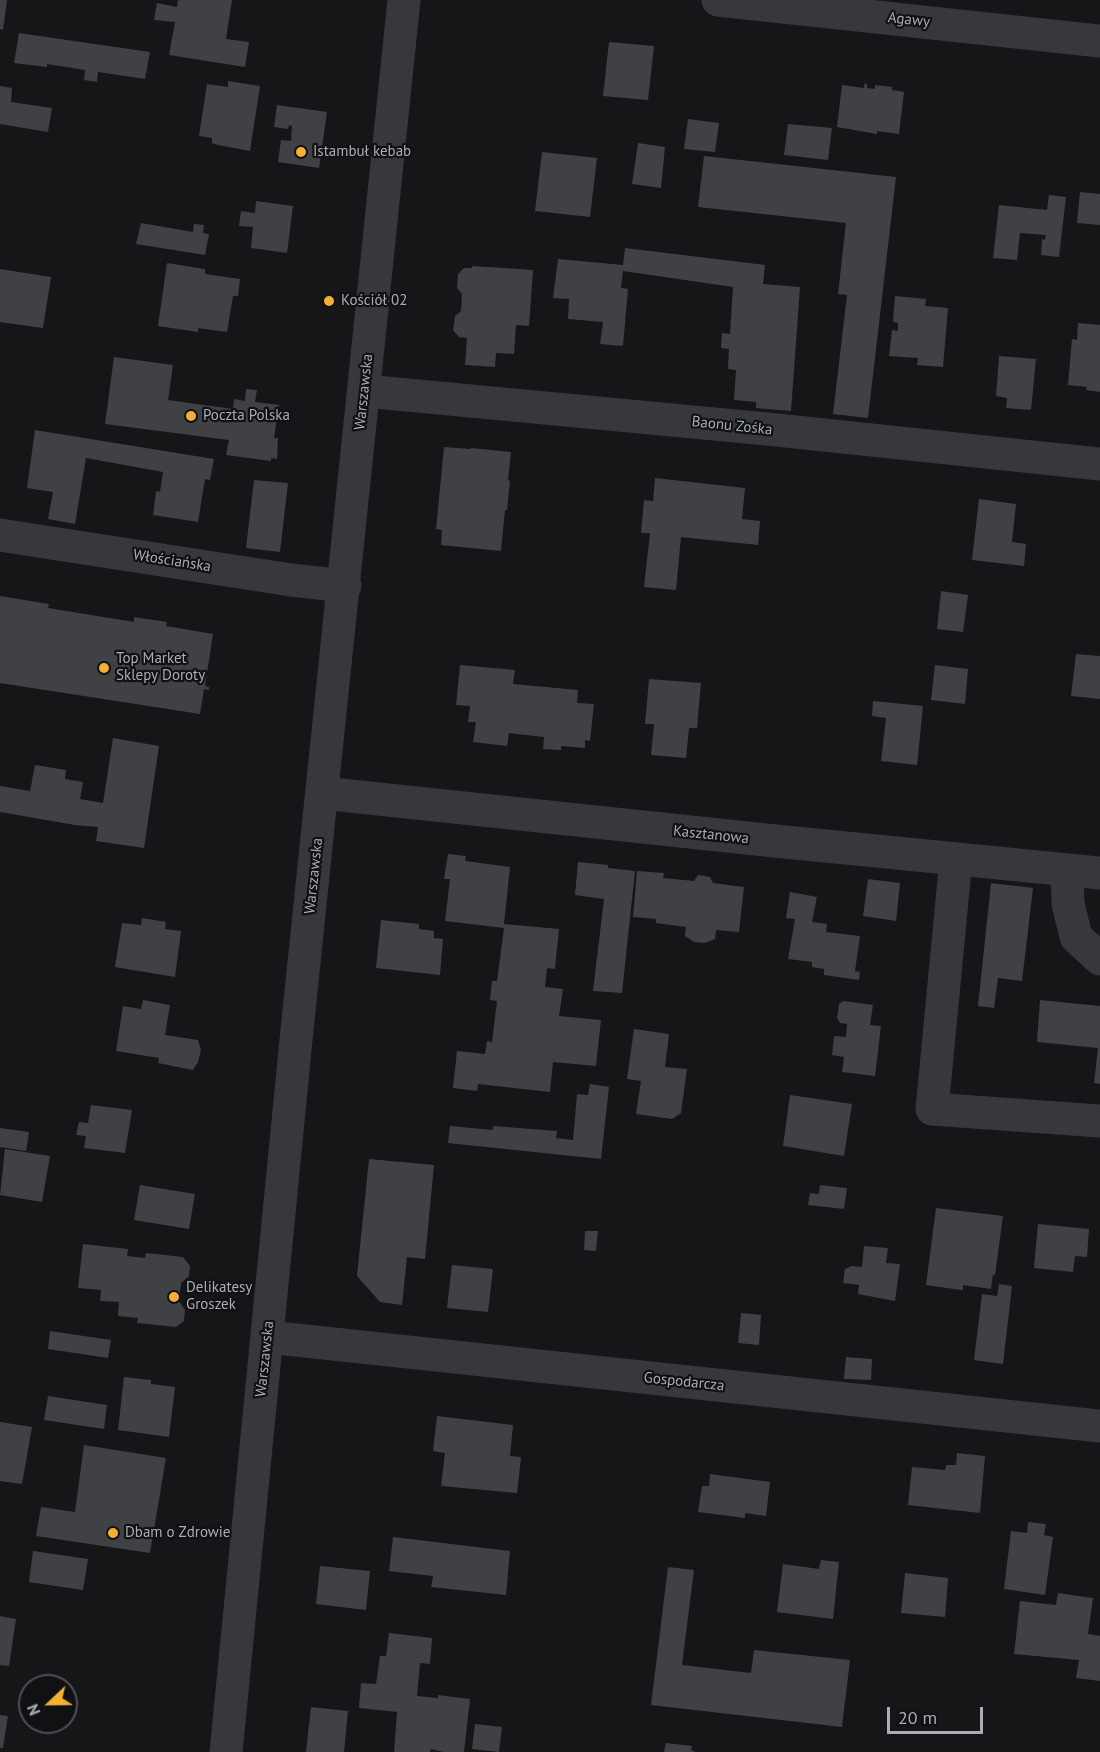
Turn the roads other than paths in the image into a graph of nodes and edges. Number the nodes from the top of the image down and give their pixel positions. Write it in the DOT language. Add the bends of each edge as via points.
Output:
graph roads {
  1 [pos="404,0"];
  2 [pos="718,0"];
  3 [pos="1100,41"];
  4 [pos="364,391"];
  5 [pos="1100,464"];
  6 [pos="0,535"];
  7 [pos="345,586"];
  8 [pos="322,793"];
  9 [pos="956,859"];
  10 [pos="1067,870"];
  11 [pos="1100,873"];
  12 [pos="1100,959"];
  13 [pos="1100,1120"];
  14 [pos="268,1337"];
  15 [pos="1100,1425"];
  16 [pos="226,1752"];
  1 -- 4 [label="street, Warszawska"];
  2 -- 3 [label="street, Agawy"];
  4 -- 5 [label="street, Baonu Zośka"];
  4 -- 7 [label="street, Warszawska"];
  6 -- 7 [label="street, Włościańska"];
  7 -- 8 [label="street, Warszawska"];
  8 -- 9 [label="street, Kasztanowa"];
  8 -- 14 [label="street, Warszawska"];
  9 -- 10 [label="street, Kasztanowa"];
  9 -- 13 [label="street" via="933,1109"];
  10 -- 11 [label="street, Kasztanowa"];
  10 -- 12 [label="street" via="1068,903 1076,937"];
  14 -- 15 [label="street, Gospodarcza"];
  14 -- 16 [label="street, Warszawska"];
}
